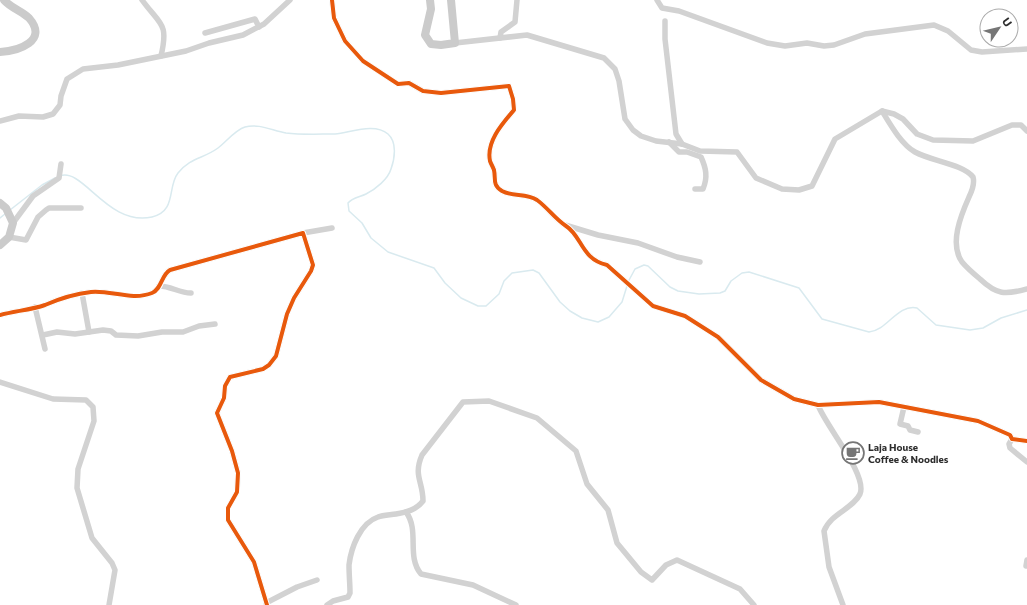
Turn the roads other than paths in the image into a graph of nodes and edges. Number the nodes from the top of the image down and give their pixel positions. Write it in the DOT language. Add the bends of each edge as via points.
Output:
graph roads {
  1 [pos="4,0"];
  2 [pos="142,0"];
  3 [pos="290,0"];
  4 [pos="332,0"];
  5 [pos="430,0"];
  6 [pos="451,0"];
  7 [pos="517,0"];
  8 [pos="657,0"];
  9 [pos="665,20"];
  10 [pos="259,27"];
  11 [pos="205,33"];
  12 [pos="500,38"];
  13 [pos="455,43"];
  14 [pos="1027,49"];
  15 [pos="0,52"];
  16 [pos="161,56"];
  17 [pos="882,111"];
  18 [pos="0,121"];
  19 [pos="1027,131"];
  20 [pos="669,142"];
  21 [pos="682,144"];
  22 [pos="61,164"];
  23 [pos="695,189"];
  24 [pos="0,203"];
  25 [pos="81,208"];
  26 [pos="13,222"];
  27 [pos="562,224"];
  28 [pos="332,228"];
  29 [pos="303,233"];
  30 [pos="9,237"];
  31 [pos="0,245"];
  32 [pos="700,262"];
  33 [pos="159,286"];
  34 [pos="1027,288"];
  35 [pos="82,293"];
  36 [pos="191,293"];
  37 [pos="35,307"];
  38 [pos="0,315"];
  39 [pos="215,324"];
  40 [pos="89,332"];
  41 [pos="43,336"];
  42 [pos="45,349"];
  43 [pos="0,382"];
  44 [pos="818,405"];
  45 [pos="904,407"];
  46 [pos="918,432"];
  47 [pos="1012,439"];
  48 [pos="1027,441"];
  49 [pos="1027,462"];
  50 [pos="406,512"];
  51 [pos="317,580"];
  52 [pos="267,604"];
  53 [pos="109,605"];
  54 [pos="327,605"];
  55 [pos="516,605"];
  56 [pos="754,605"];
  57 [pos="843,605"];
  1 -- 15 [label="street" via="28,17 33,23 35,33 30,43 23,48"];
  2 -- 16 [label="street" via="163,24 164,45"];
  3 -- 10 [label="street"];
  4 -- 27 [label="street" via="336,26 354,52 368,65 400,84 410,83 426,92 441,93 509,86 514,98 514,110 500,126 490,151 494,184 507,192 538,201"];
  5 -- 13 [label="street" via="426,38 434,45"];
  6 -- 13 [label="street"];
  7 -- 12 [label="street" via="515,22 501,32"];
  8 -- 14 [label="street" via="662,8 678,11 767,43 785,46 807,43 834,45 865,34 934,25 948,31 971,50 982,52"];
  9 -- 21 [label="street" via="676,134"];
  10 -- 11 [label="street" via="255,19"];
  10 -- 16 [label="street" via="243,35"];
  12 -- 13 [label="street"];
  12 -- 20 [label="street" via="527,35 604,58 615,69 625,119 633,130 656,141"];
  16 -- 18 [label="street" via="83,69 67,79 60,105 53,114 43,117 19,116"];
  17 -- 19 [label="street" via="903,119 917,134 932,140 973,142 1012,125 1021,125"];
  17 -- 21 [label="street" via="835,139 812,186 799,190 782,189 756,178 737,152 700,151"];
  17 -- 34 [label="street" via="914,151 932,160 962,169 973,177 972,191 957,233 957,249 962,262 997,292"];
  20 -- 21 [label="street"];
  20 -- 23 [label="street" via="679,152 701,157 706,178 703,189"];
  22 -- 26 [label="street" via="59,178 33,196"];
  24 -- 26 [label="street" via="6,208"];
  25 -- 30 [label="street" via="49,208 38,217 26,240"];
  26 -- 30 [label="street"];
  27 -- 32 [label="street"];
  27 -- 44 [label="street" via="569,229 586,252 601,264 607,265 653,306 685,316 718,338 755,376 768,385 794,399"];
  28 -- 29 [label="street"];
  29 -- 33 [label="street" via="170,270 164,275"];
  29 -- 52 [label="street" via="313,265 287,314 276,356 269,366 263,369 230,377 225,386 224,398 217,409 218,419 236,461 239,482 237,492 228,508 228,520 254,562"];
  30 -- 31 [label="street"];
  33 -- 35 [label="street" via="152,293 142,295 101,291"];
  33 -- 36 [label="street"];
  35 -- 37 [label="street" via="63,296"];
  35 -- 40 [label="street"];
  37 -- 38 [label="street"];
  37 -- 41 [label="street"];
  39 -- 40 [label="street" via="183,332 138,336 116,335 107,330"];
  40 -- 41 [label="street" via="57,332"];
  41 -- 42 [label="street"];
  43 -- 53 [label="street" via="53,399 86,400 93,407 94,421 78,469 77,488 92,538 115,570"];
  44 -- 45 [label="street" via="879,402"];
  44 -- 57 [label="street" via="848,455 861,484 857,499 833,518 824,532 829,567"];
  45 -- 46 [label="street" via="900,424"];
  45 -- 47 [label="street" via="978,421 1010,435"];
  47 -- 48 [label="street"];
  47 -- 49 [label="street" via="1010,448"];
  50 -- 54 [label="street" via="378,517 367,522 359,534 349,565 350,593 348,597"];
  50 -- 55 [label="street" via="414,530 414,557 421,574 473,586"];
  50 -- 56 [label="street" via="422,501 417,474 422,455 463,402 489,401 537,418 576,451 587,484 608,510 617,543 641,572 652,580 666,566 677,560 740,589"];
  51 -- 52 [label="street" via="297,587"];
}
